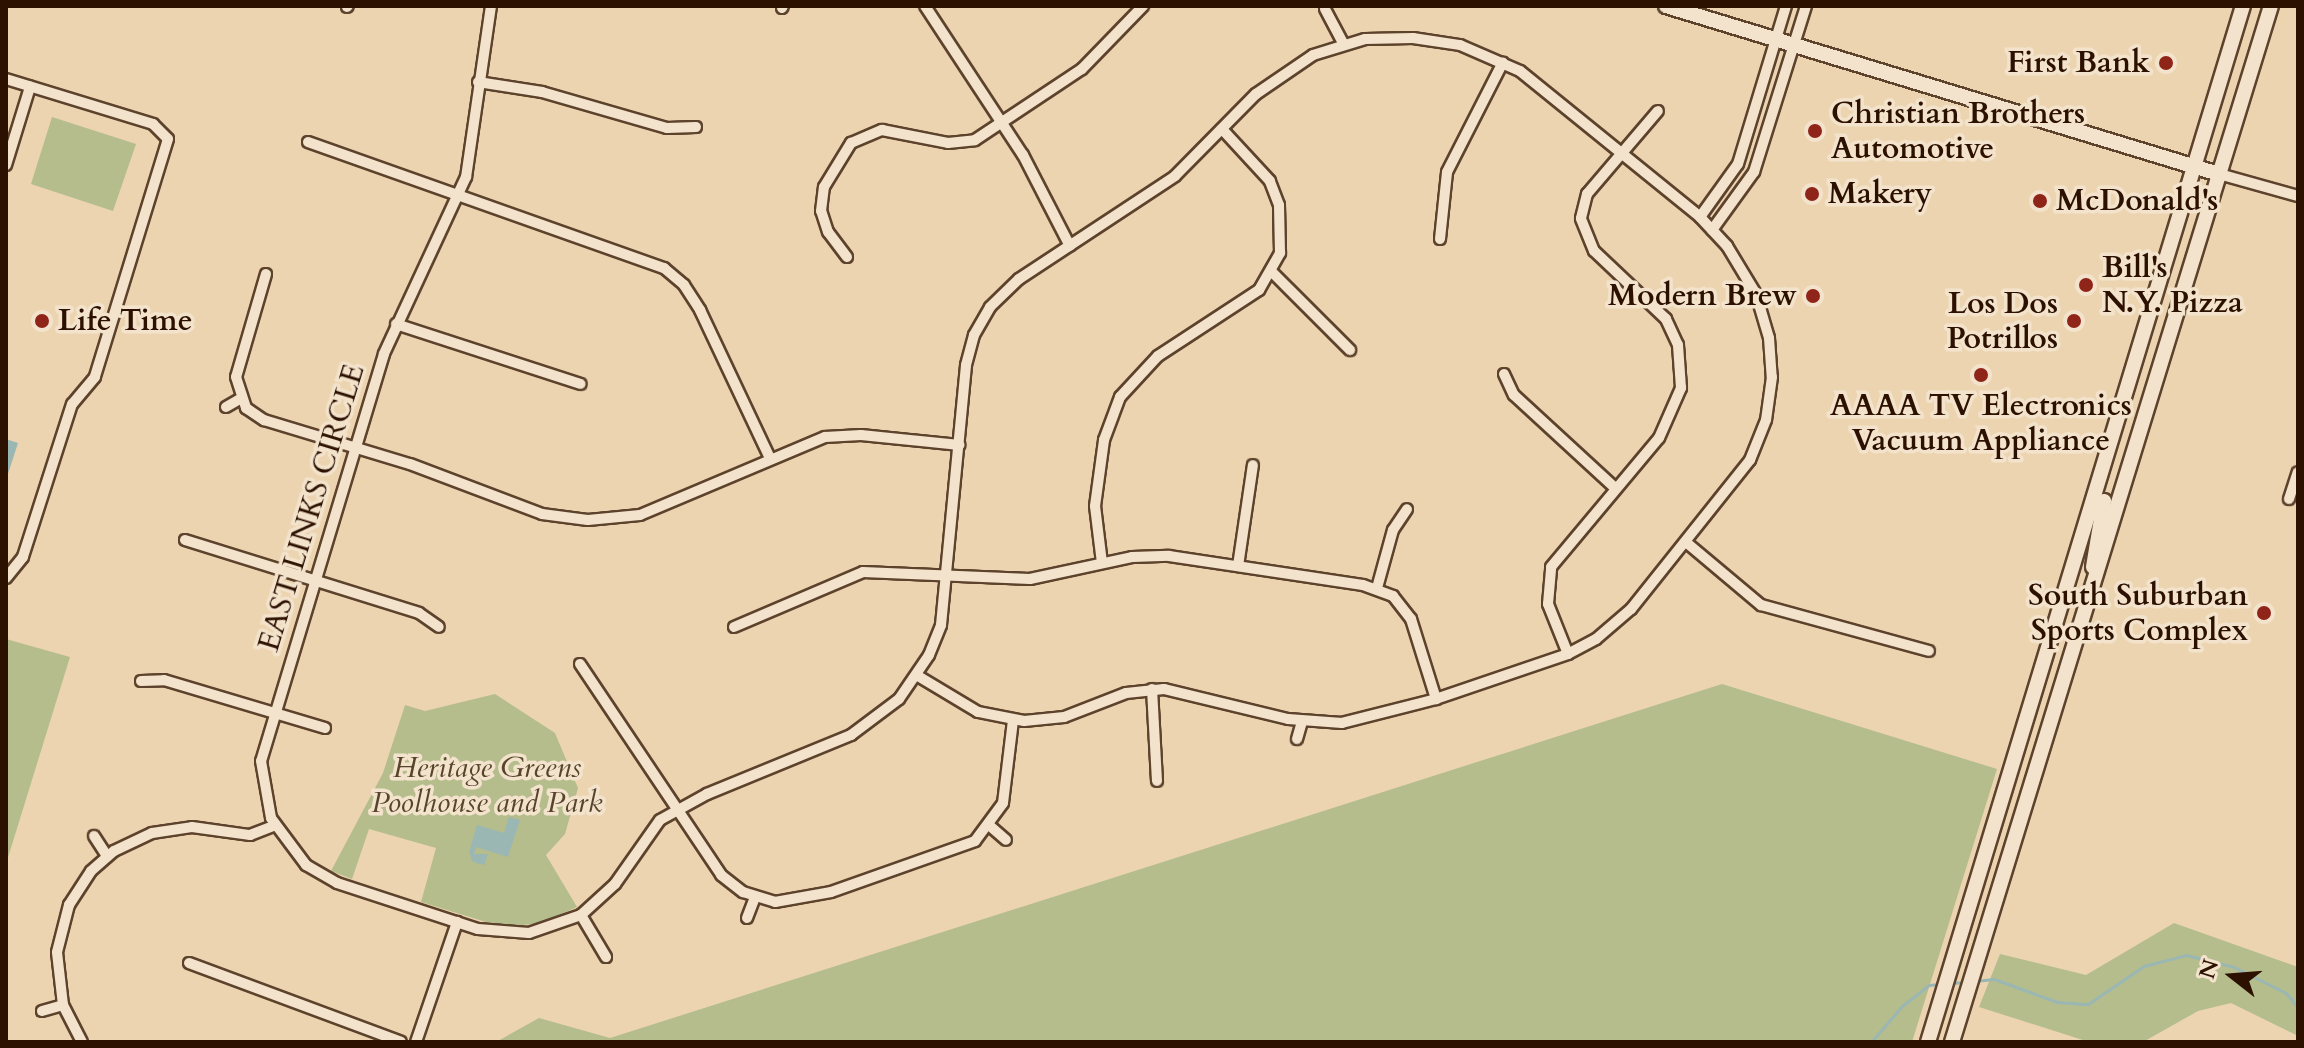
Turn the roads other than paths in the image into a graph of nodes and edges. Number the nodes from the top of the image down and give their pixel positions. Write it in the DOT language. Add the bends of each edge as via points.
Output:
graph roads {
  1 [pos="491,6"];
  2 [pos="1143,6"];
  3 [pos="1666,6"];
  4 [pos="1786,6"];
  5 [pos="1806,6"];
  6 [pos="2243,6"];
  7 [pos="2271,6"];
  8 [pos="928,7"];
  9 [pos="1325,9"];
  10 [pos="1775,40"];
  11 [pos="1343,43"];
  12 [pos="1794,46"];
  13 [pos="1503,62"];
  14 [pos="6,79"];
  15 [pos="478,82"];
  16 [pos="30,87"];
  17 [pos="1658,111"];
  18 [pos="1002,123"];
  19 [pos="696,127"];
  20 [pos="1222,129"];
  21 [pos="308,142"];
  22 [pos="1621,153"];
  23 [pos="6,165"];
  24 [pos="2193,169"];
  25 [pos="2219,174"];
  26 [pos="461,195"];
  27 [pos="2298,196"];
  28 [pos="1700,217"];
  29 [pos="1712,230"];
  30 [pos="1440,239"];
  31 [pos="1070,246"];
  32 [pos="847,257"];
  33 [pos="1273,273"];
  34 [pos="266,274"];
  35 [pos="396,324"];
  36 [pos="1350,350"];
  37 [pos="1504,374"];
  38 [pos="581,384"];
  39 [pos="240,399"];
  40 [pos="226,407"];
  41 [pos="2112,443"];
  42 [pos="959,445"];
  43 [pos="355,447"];
  44 [pos="770,458"];
  45 [pos="1253,465"];
  46 [pos="2298,472"];
  47 [pos="1615,488"];
  48 [pos="2289,499"];
  49 [pos="1407,509"];
  50 [pos="185,540"];
  51 [pos="1687,543"];
  52 [pos="1102,563"];
  53 [pos="1238,566"];
  54 [pos="949,574"];
  55 [pos="6,578"];
  56 [pos="314,580"];
  57 [pos="1377,588"];
  58 [pos="2089,600"];
  59 [pos="439,627"];
  60 [pos="734,627"];
  61 [pos="1929,651"];
  62 [pos="1568,654"];
  63 [pos="580,664"];
  64 [pos="918,676"];
  65 [pos="141,681"];
  66 [pos="1152,689"];
  67 [pos="1436,699"];
  68 [pos="274,712"];
  69 [pos="1013,720"];
  70 [pos="1302,722"];
  71 [pos="325,728"];
  72 [pos="1297,739"];
  73 [pos="1157,781"];
  74 [pos="678,808"];
  75 [pos="274,826"];
  76 [pos="990,826"];
  77 [pos="94,836"];
  78 [pos="1006,840"];
  79 [pos="107,856"];
  80 [pos="755,897"];
  81 [pos="581,915"];
  82 [pos="747,918"];
  83 [pos="457,922"];
  84 [pos="606,957"];
  85 [pos="189,963"];
  86 [pos="63,1005"];
  87 [pos="42,1011"];
  88 [pos="82,1042"];
  89 [pos="401,1042"];
  90 [pos="416,1042"];
  91 [pos="1928,1042"];
  92 [pos="1952,1042"];
  1 -- 15 [label="street, EAST LINKS CIRCLE"];
  2 -- 18 [label="street" via="1082,69"];
  3 -- 10 [label="main road"];
  4 -- 10 [label="street"];
  5 -- 12 [label="street"];
  6 -- 24 [label="main road"];
  7 -- 25 [label="main road"];
  8 -- 18 [label="street"];
  9 -- 11 [label="street"];
  10 -- 12 [label="main road"];
  10 -- 28 [label="street" via="1738,164"];
  11 -- 13 [label="street" via="1395,37 1434,40"];
  11 -- 20 [label="street" via="1272,81"];
  12 -- 24 [label="main road"];
  12 -- 29 [label="street" via="1754,172"];
  13 -- 22 [label="street" via="1536,81"];
  13 -- 30 [label="street" via="1447,172"];
  14 -- 16 [label="street"];
  15 -- 19 [label="street" via="542,92 667,128"];
  15 -- 26 [label="street, EAST LINKS CIRCLE" via="474,143"];
  16 -- 23 [label="street"];
  16 -- 55 [label="street" via="153,124 164,129 168,139 95,377 72,404 23,557"];
  17 -- 22 [label="street"];
  18 -- 31 [label="street"];
  18 -- 32 [label="street" via="966,143 882,130 851,143 824,187 821,211 828,232"];
  20 -- 31 [label="street" via="1151,195"];
  20 -- 33 [label="street" via="1263,170 1276,195 1282,234"];
  21 -- 26 [label="street"];
  22 -- 28 [label="street"];
  22 -- 47 [label="street" via="1587,194 1582,227 1594,251 1666,319 1678,345 1682,377 1668,425"];
  24 -- 25 [label="main road"];
  24 -- 41 [label="main road"];
  25 -- 27 [label="street"];
  25 -- 58 [label="main road"];
  26 -- 35 [label="street, EAST LINKS CIRCLE"];
  26 -- 44 [label="street" via="636,255 674,276 700,310"];
  28 -- 29 [label="street"];
  29 -- 51 [label="street" via="1738,260 1760,304 1770,348 1771,393 1750,460"];
  31 -- 42 [label="street" via="1019,279 980,324 966,365"];
  33 -- 36 [label="street"];
  33 -- 52 [label="street" via="1249,299 1146,365 1120,397 1104,440 1095,506"];
  34 -- 39 [label="street" via="238,364"];
  35 -- 38 [label="street"];
  35 -- 43 [label="street, EAST LINKS CIRCLE"];
  37 -- 47 [label="street" via="1514,395"];
  39 -- 40 [label="street"];
  39 -- 43 [label="street" via="264,420"];
  41 -- 58 [label="main road" via="2117,455 2098,519"];
  41 -- 91 [label="main road"];
  42 -- 44 [label="street" via="837,435"];
  42 -- 54 [label="street"];
  43 -- 44 [label="street" via="542,514 588,520 656,510"];
  43 -- 56 [label="street, EAST LINKS CIRCLE"];
  45 -- 53 [label="street"];
  46 -- 48 [label="street"];
  47 -- 62 [label="street" via="1551,567 1548,604"];
  49 -- 57 [label="street" via="1396,521"];
  50 -- 56 [label="street"];
  51 -- 61 [label="street" via="1761,605"];
  51 -- 62 [label="street" via="1619,620"];
  52 -- 53 [label="street" via="1169,556"];
  52 -- 54 [label="street" via="1030,579"];
  53 -- 57 [label="street"];
  54 -- 60 [label="street" via="863,572"];
  54 -- 64 [label="street" via="941,625"];
  56 -- 59 [label="street" via="419,613"];
  56 -- 68 [label="street, EAST LINKS CIRCLE"];
  57 -- 67 [label="street" via="1406,609"];
  58 -- 92 [label="main road"];
  62 -- 67 [label="street"];
  63 -- 74 [label="street"];
  64 -- 69 [label="street" via="967,707"];
  64 -- 74 [label="street" via="881,716 851,735"];
  65 -- 68 [label="street" via="164,680"];
  66 -- 69 [label="street" via="1126,693 1064,717"];
  66 -- 70 [label="street" via="1191,692"];
  66 -- 73 [label="street"];
  67 -- 70 [label="street" via="1361,720"];
  68 -- 71 [label="street"];
  68 -- 75 [label="street, EAST LINKS CIRCLE" via="261,775"];
  69 -- 76 [label="street" via="1007,790"];
  70 -- 72 [label="street"];
  74 -- 80 [label="street" via="721,875"];
  74 -- 81 [label="street" via="652,827 615,884"];
  75 -- 79 [label="street" via="242,835 205,828 164,830"];
  75 -- 83 [label="street, EAST LINKS CIRCLE" via="296,857 318,874"];
  76 -- 78 [label="street"];
  76 -- 80 [label="street" via="954,852 820,895 785,902"];
  77 -- 79 [label="street"];
  79 -- 86 [label="street" via="78,889 63,920 57,968"];
  80 -- 82 [label="street"];
  81 -- 83 [label="street, EAST LINKS CIRCLE" via="555,927 517,934"];
  81 -- 84 [label="street"];
  83 -- 90 [label="street"];
  85 -- 89 [label="street"];
  86 -- 87 [label="street"];
  86 -- 88 [label="street"];
}
